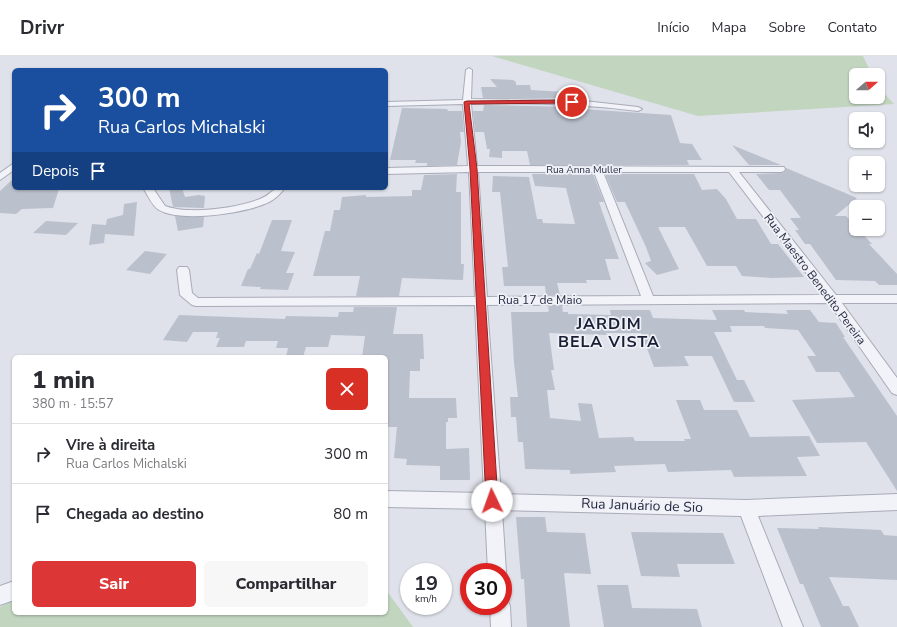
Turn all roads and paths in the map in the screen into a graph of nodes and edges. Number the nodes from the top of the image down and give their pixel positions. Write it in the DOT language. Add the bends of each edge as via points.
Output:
graph roads {
  1 [pos="469,70"];
  2 [pos="467,102"];
  3 [pos="388,104"];
  4 [pos="638,109"];
  5 [pos="12,169"];
  6 [pos="473,169"];
  7 [pos="596,169"];
  8 [pos="732,169"];
  9 [pos="781,169"];
  10 [pos="388,171"];
  11 [pos="0,177"];
  12 [pos="149,190"];
  13 [pos="278,190"];
  14 [pos="183,270"];
  15 [pos="832,299"];
  16 [pos="897,299"];
  17 [pos="481,300"];
  18 [pos="648,300"];
  19 [pos="897,389"];
  20 [pos="388,499"];
  21 [pos="492,501"];
  22 [pos="897,502"];
  23 [pos="746,508"];
  24 [pos="496,563"];
  25 [pos="12,591"];
  26 [pos="0,596"];
  27 [pos="500,615"];
  28 [pos="501,627"];
  29 [pos="793,627"];
  1 -- 2 [label="street"];
  2 -- 3 [label="street"];
  2 -- 4 [label="street" via="572,102"];
  2 -- 6 [label="street"];
  5 -- 11 [label="street"];
  6 -- 7 [label="street, Rua Anna Muller"];
  6 -- 10 [label="street, Rua Anna Muller"];
  6 -- 17 [label="street"];
  7 -- 8 [label="street, Rua Anna Muller"];
  7 -- 18 [label="street"];
  8 -- 9 [label="street, Rua Anna Muller"];
  8 -- 15 [label="street, Rua Maestro Benedito Pereira"];
  12 -- 13 [label="street" via="162,208 174,213 193,213 248,205 263,200"];
  14 -- 17 [label="street, Rua 17 de Maio" via="186,295 196,302"];
  15 -- 16 [label="street, Rua 17 de Maio"];
  15 -- 18 [label="street, Rua 17 de Maio"];
  15 -- 19 [label="street, Rua Maestro Benedito Pereira"];
  17 -- 18 [label="street, Rua 17 de Maio"];
  17 -- 21 [label="street"];
  20 -- 21 [label="street, Rua Januário de Sio"];
  21 -- 23 [label="street, Rua Januário de Sio"];
  21 -- 24 [label="street"];
  22 -- 23 [label="street, Rua Januário de Sio"];
  23 -- 29 [label="street"];
  25 -- 26 [label="street"];
  27 -- 28 [label="street"];
}
